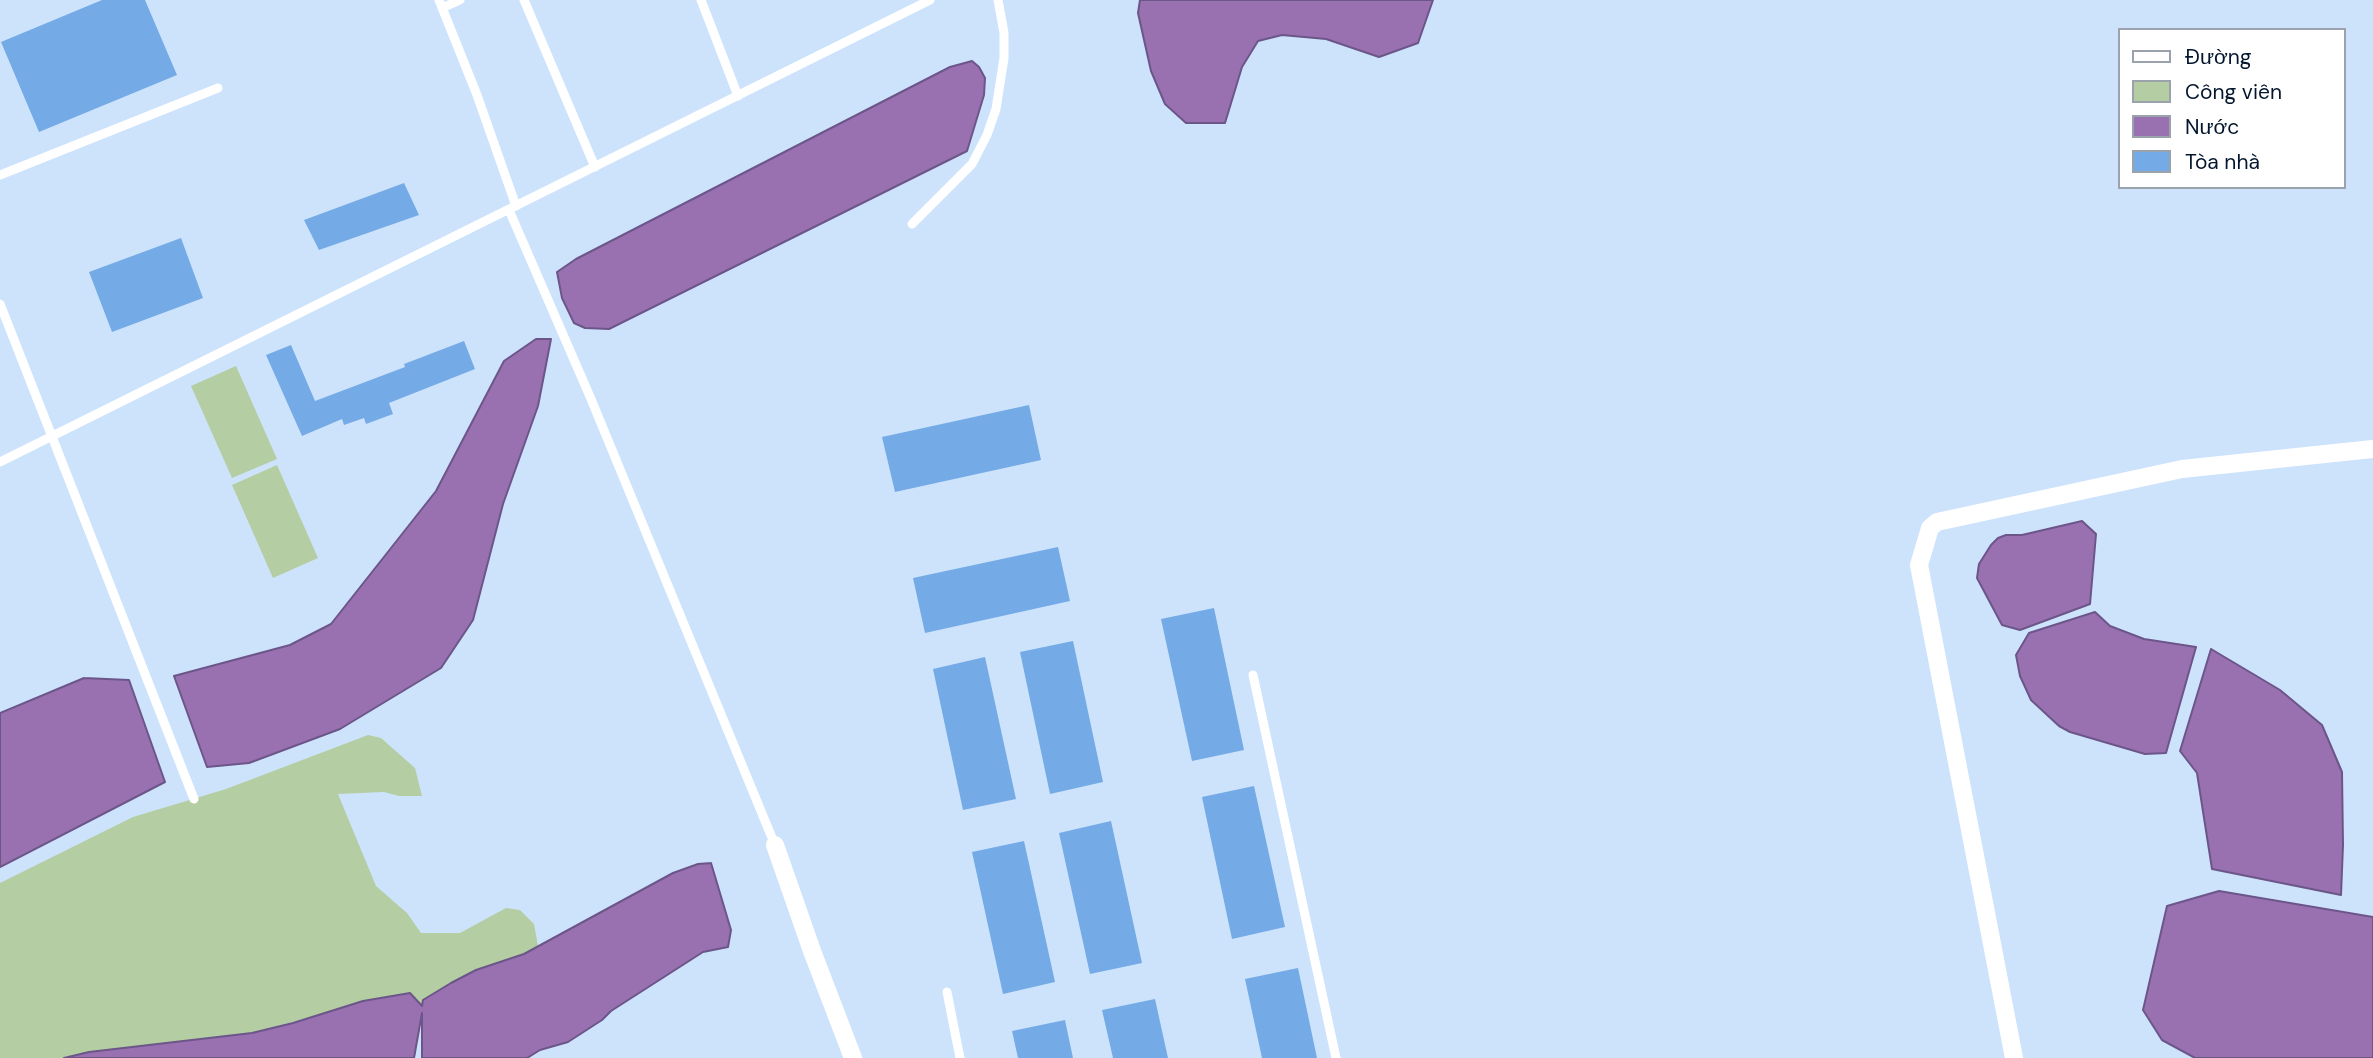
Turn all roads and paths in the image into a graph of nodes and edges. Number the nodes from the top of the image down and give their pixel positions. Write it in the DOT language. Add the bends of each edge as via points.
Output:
graph roads {
  1 [pos="460,0"];
  2 [pos="524,0"];
  3 [pos="701,0"];
  4 [pos="930,0"];
  5 [pos="998,0"];
  6 [pos="441,4"];
  7 [pos="218,88"];
  8 [pos="738,96"];
  9 [pos="595,167"];
  10 [pos="0,175"];
  11 [pos="512,208"];
  12 [pos="912,224"];
  13 [pos="0,304"];
  14 [pos="52,437"];
  15 [pos="2373,449"];
  16 [pos="0,462"];
  17 [pos="1253,676"];
  18 [pos="194,799"];
  19 [pos="775,845"];
  20 [pos="947,992"];
  21 [pos="853,1058"];
  22 [pos="960,1058"];
  23 [pos="1336,1058"];
  24 [pos="2014,1058"];
  1 -- 6 [label="lane"];
  2 -- 9 [label="lane"];
  3 -- 8 [label="lane"];
  4 -- 8 [label="lane"];
  5 -- 12 [label="lane" via="1004,58 987,135 972,164"];
  6 -- 11 [label="lane" via="477,95"];
  7 -- 10 [label="lane"];
  8 -- 9 [label="lane"];
  9 -- 11 [label="lane"];
  11 -- 14 [label="lane"];
  11 -- 19 [label="lane"];
  13 -- 14 [label="lane"];
  14 -- 16 [label="lane"];
  14 -- 18 [label="lane"];
  15 -- 24 [label="street" via="2182,469 1937,522 1930,528 1919,565"];
  17 -- 23 [label="lane"];
  19 -- 21 [label="street"];
  20 -- 22 [label="lane"];
}
